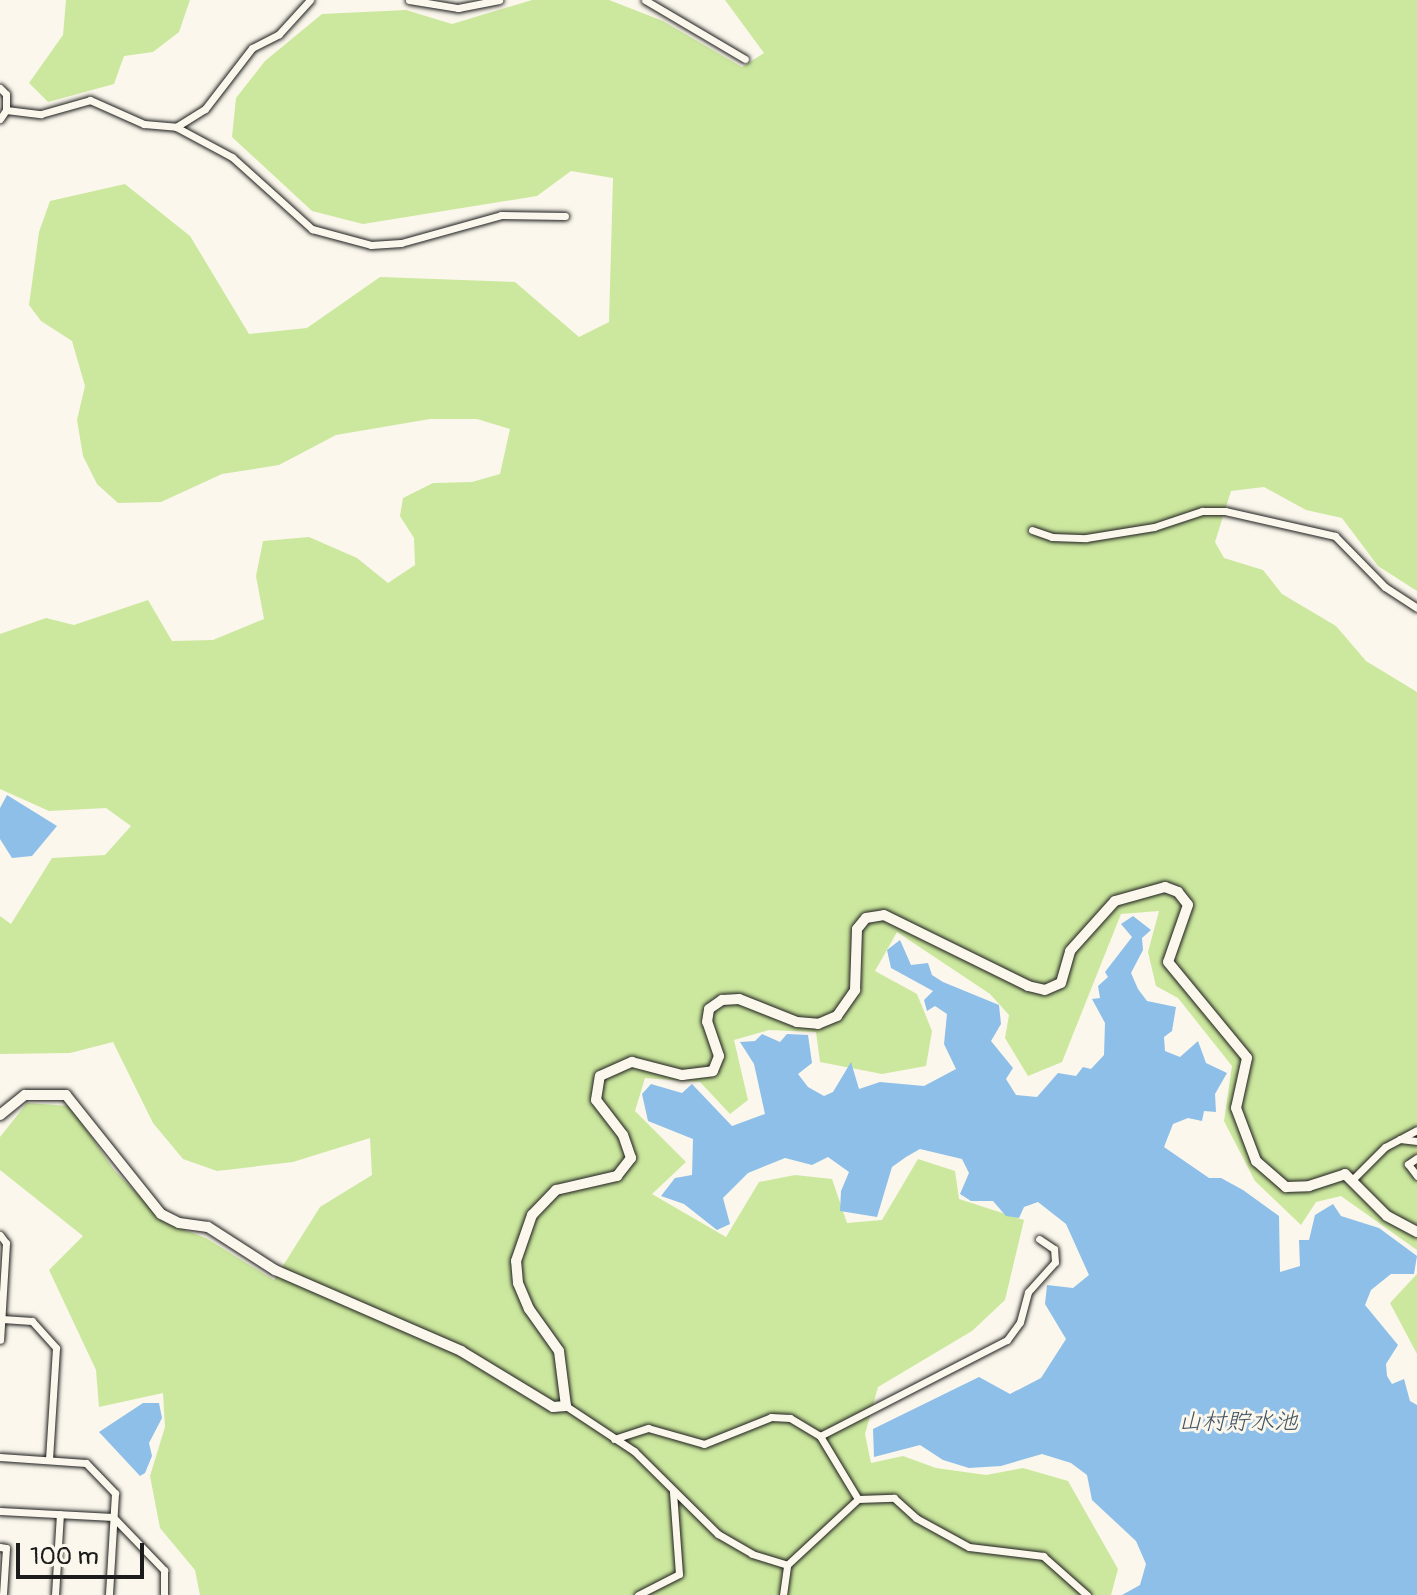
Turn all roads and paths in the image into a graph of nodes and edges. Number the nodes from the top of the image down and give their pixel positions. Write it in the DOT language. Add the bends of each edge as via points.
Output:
graph roads {
  1 [pos="310,0"];
  2 [pos="409,0"];
  3 [pos="499,0"];
  4 [pos="645,0"];
  5 [pos="745,59"];
  6 [pos="0,88"];
  7 [pos="6,110"];
  8 [pos="0,119"];
  9 [pos="176,127"];
  10 [pos="565,216"];
  11 [pos="1032,530"];
  12 [pos="1417,608"];
  13 [pos="0,1115"];
  14 [pos="1417,1130"];
  15 [pos="1399,1139"];
  16 [pos="1417,1141"];
  17 [pos="1417,1158"];
  18 [pos="1417,1176"];
  19 [pos="1351,1181"];
  20 [pos="1417,1232"];
  21 [pos="0,1235"];
  22 [pos="1039,1239"];
  23 [pos="2,1319"];
  24 [pos="0,1340"];
  25 [pos="566,1406"];
  26 [pos="820,1436"];
  27 [pos="614,1439"];
  28 [pos="0,1457"];
  29 [pos="49,1460"];
  30 [pos="673,1492"];
  31 [pos="858,1499"];
  32 [pos="0,1511"];
  33 [pos="60,1514"];
  34 [pos="113,1517"];
  35 [pos="0,1547"];
  36 [pos="787,1565"];
  37 [pos="3,1595"];
  38 [pos="55,1595"];
  39 [pos="109,1595"];
  40 [pos="164,1595"];
  41 [pos="638,1595"];
  42 [pos="783,1595"];
  43 [pos="1087,1595"];
  1 -- 9 [label="street" via="279,34 252,48 205,109"];
  2 -- 3 [label="street" via="458,8"];
  4 -- 5 [label="street"];
  6 -- 7 [label="street" via="6,94"];
  7 -- 8 [label="street"];
  7 -- 9 [label="street" via="41,114 90,100 144,124"];
  9 -- 10 [label="street" via="232,157 312,229 371,245 401,243 501,215"];
  11 -- 12 [label="street" via="1086,538 1154,527 1202,511 1225,511 1335,536 1385,587"];
  13 -- 25 [label="street" via="25,1095 66,1095 161,1214 208,1227 275,1270 461,1351 553,1407"];
  14 -- 15 [label="street"];
  15 -- 16 [label="street"];
  15 -- 19 [label="street"];
  17 -- 18 [label="street" via="1408,1164"];
  19 -- 20 [label="street" via="1387,1216"];
  19 -- 25 [label="street" via="1345,1174 1286,1187 1266,1174 1248,1150 1236,1108 1247,1058 1244,1049 1168,962 1188,911 1178,892 1150,888 1115,901 1070,951 1061,983 1045,990 884,915 866,918 857,929 855,990 837,1016 818,1024 797,1022 739,999 722,1000 709,1009 707,1022 719,1056 713,1071 682,1075 632,1062 600,1076 596,1100 623,1135 631,1158 617,1176 556,1190 532,1215 516,1261 529,1309 559,1351"];
  21 -- 23 [label="street" via="6,1243"];
  22 -- 26 [label="street" via="1054,1249 1055,1262 1028,1292 1020,1322 1007,1340"];
  23 -- 24 [label="street"];
  23 -- 29 [label="street" via="32,1321 56,1348"];
  25 -- 27 [label="street"];
  26 -- 27 [label="street" via="790,1418 771,1417 704,1444 648,1428"];
  26 -- 31 [label="street"];
  27 -- 30 [label="street" via="634,1451"];
  28 -- 29 [label="street"];
  29 -- 34 [label="street" via="86,1463 115,1493"];
  30 -- 36 [label="street" via="718,1534 752,1554"];
  30 -- 41 [label="street" via="679,1574"];
  31 -- 36 [label="street"];
  31 -- 43 [label="street" via="894,1498 916,1518 969,1547 1043,1556"];
  32 -- 33 [label="street"];
  33 -- 34 [label="street"];
  33 -- 38 [label="street"];
  34 -- 39 [label="street"];
  34 -- 40 [label="street" via="164,1570"];
  35 -- 37 [label="street" via="6,1548"];
  36 -- 42 [label="street"];
}
